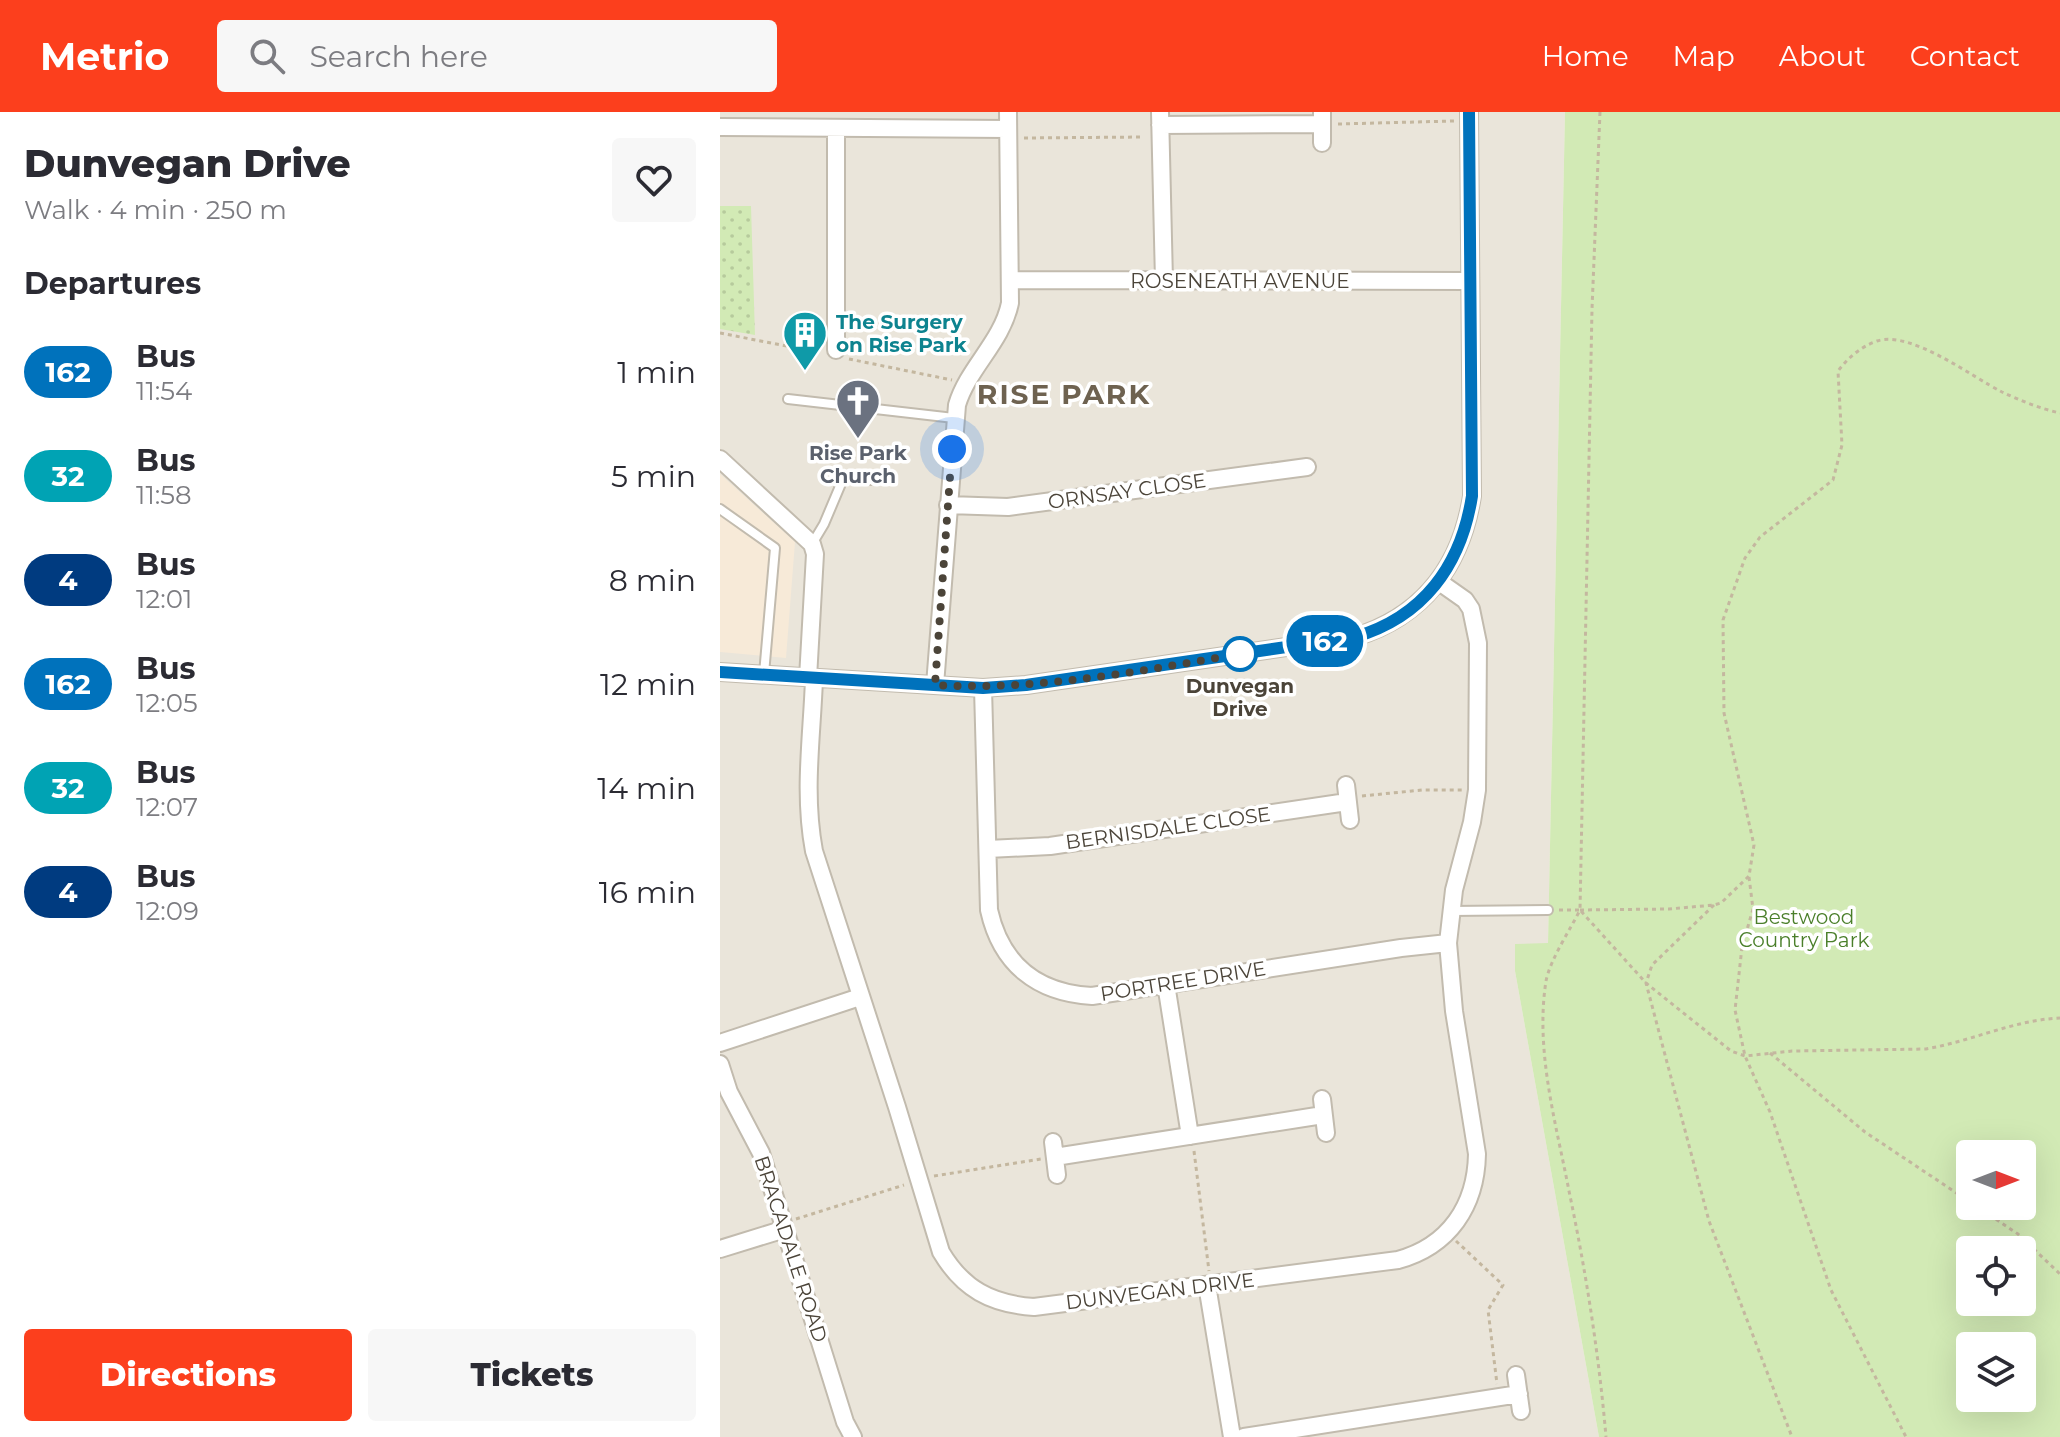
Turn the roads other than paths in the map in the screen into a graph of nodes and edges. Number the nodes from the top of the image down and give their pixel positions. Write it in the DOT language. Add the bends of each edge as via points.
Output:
graph roads {
  1 [pos="1469,116"];
  2 [pos="1322,118"];
  3 [pos="745,120"];
  4 [pos="1160,125"];
  5 [pos="720,127"];
  6 [pos="1008,127"];
  7 [pos="836,128"];
  8 [pos="1322,143"];
  9 [pos="1010,280"];
  10 [pos="1164,281"];
  11 [pos="1470,281"];
  12 [pos="836,350"];
  13 [pos="788,399"];
  14 [pos="954,418"];
  15 [pos="720,459"];
  16 [pos="1307,467"];
  17 [pos="870,480"];
  18 [pos="948,505"];
  19 [pos="720,509"];
  20 [pos="812,544"];
  21 [pos="1438,581"];
  22 [pos="720,672"];
  23 [pos="764,675"];
  24 [pos="811,679"];
  25 [pos="935,685"];
  26 [pos="983,688"];
  27 [pos="1350,820"];
  28 [pos="988,849"];
  29 [pos="1548,910"];
  30 [pos="1451,911"];
  31 [pos="1448,943"];
  32 [pos="1166,984"];
  33 [pos="860,997"];
  34 [pos="720,1043"];
  35 [pos="720,1064"];
  36 [pos="1326,1133"];
  37 [pos="1190,1136"];
  38 [pos="1057,1175"];
  39 [pos="785,1229"];
  40 [pos="720,1249"];
  41 [pos="1207,1285"];
  42 [pos="1516,1375"];
  43 [pos="1519,1394"];
  44 [pos="1521,1411"];
  45 [pos="853,1437"];
  46 [pos="1232,1437"];
  47 [pos="1244,1437"];
  1 -- 11 [label="street"];
  2 -- 4 [label="street"];
  2 -- 8 [label="street"];
  3 -- 5 [label="street"];
  3 -- 7 [label="street"];
  4 -- 10 [label="street"];
  6 -- 7 [label="street"];
  6 -- 9 [label="street"];
  7 -- 12 [label="street" via="828,331"];
  9 -- 10 [label="street, ROSENEATH AVENUE"];
  9 -- 14 [label="street" via="1008,314 965,382"];
  10 -- 11 [label="street, ROSENEATH AVENUE"];
  11 -- 21 [label="street" via="1472,496 1461,541"];
  13 -- 14 [label="lane"];
  14 -- 18 [label="street"];
  15 -- 20 [label="street"];
  16 -- 18 [label="street, ORNSAY CLOSE" via="1008,507"];
  17 -- 20 [label="lane" via="843,479"];
  18 -- 25 [label="street"];
  19 -- 23 [label="lane" via="775,548"];
  20 -- 24 [label="street, DUNVEGAN DRIVE"];
  21 -- 26 [label="street" via="1397,621 1355,637 1052,683"];
  21 -- 30 [label="street, DUNVEGAN DRIVE" via="1465,600 1477,631 1477,790"];
  22 -- 23 [label="street"];
  23 -- 24 [label="street"];
  24 -- 25 [label="street"];
  24 -- 33 [label="street, DUNVEGAN DRIVE" via="809,825 820,877"];
  25 -- 26 [label="street"];
  26 -- 28 [label="street, PORTREE DRIVE"];
  27 -- 28 [label="street, BERNISDALE CLOSE" via="1346,794 1050,846"];
  28 -- 32 [label="street, PORTREE DRIVE" via="994,929 1006,952 1028,974 1073,995"];
  29 -- 30 [label="lane"];
  30 -- 31 [label="street, DUNVEGAN DRIVE"];
  31 -- 32 [label="street, PORTREE DRIVE"];
  31 -- 41 [label="street, DUNVEGAN DRIVE" via="1477,1154 1472,1192 1457,1221 1423,1251 1398,1260"];
  32 -- 37 [label="street"];
  33 -- 34 [label="street"];
  33 -- 41 [label="street, DUNVEGAN DRIVE" via="941,1252 953,1272 988,1297 1034,1307"];
  35 -- 39 [label="street, BRACADALE ROAD" via="761,1153"];
  36 -- 37 [label="street" via="1322,1107"];
  37 -- 38 [label="street" via="1054,1150"];
  39 -- 40 [label="street"];
  39 -- 45 [label="street, BRACADALE ROAD"];
  41 -- 46 [label="street"];
  42 -- 43 [label="street"];
  43 -- 44 [label="street"];
  43 -- 47 [label="street"];
}
